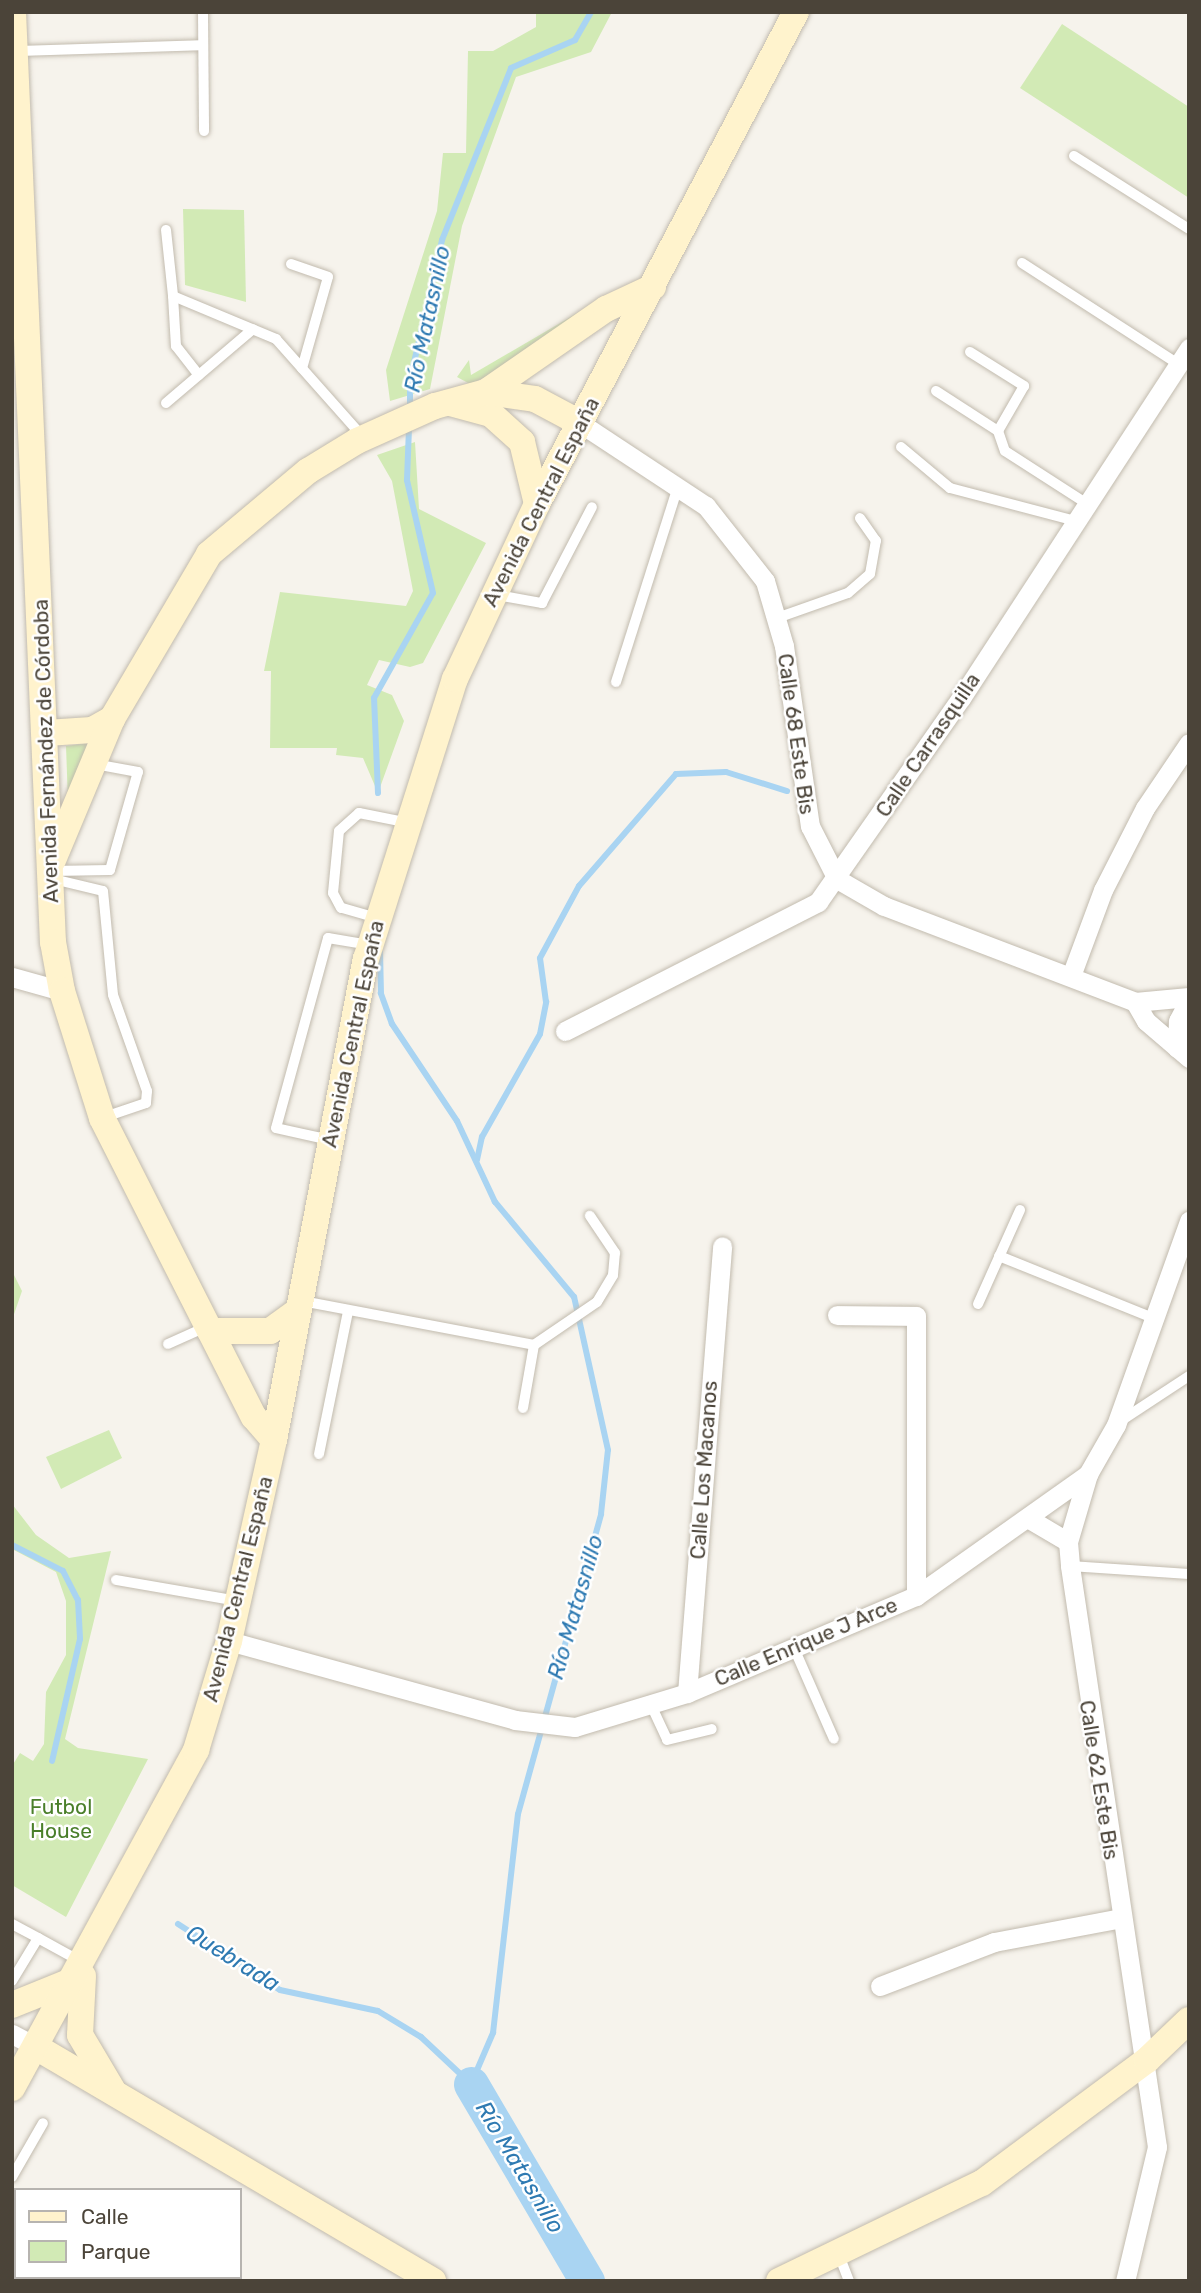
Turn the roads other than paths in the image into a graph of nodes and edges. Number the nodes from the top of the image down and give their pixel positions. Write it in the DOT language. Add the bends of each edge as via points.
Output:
graph roads {
  1 [pos="13,12"];
  2 [pos="203,12"];
  3 [pos="796,12"];
  4 [pos="203,44"];
  5 [pos="15,51"];
  6 [pos="15,114"];
  7 [pos="204,131"];
  8 [pos="1074,156"];
  9 [pos="1189,229"];
  10 [pos="166,230"];
  11 [pos="1022,263"];
  12 [pos="291,264"];
  13 [pos="653,287"];
  14 [pos="173,296"];
  15 [pos="19,304"];
  16 [pos="253,329"];
  17 [pos="970,352"];
  18 [pos="1183,356"];
  19 [pos="302,368"];
  20 [pos="199,375"];
  21 [pos="936,391"];
  22 [pos="486,392"];
  23 [pos="166,403"];
  24 [pos="440,404"];
  25 [pos="580,423"];
  26 [pos="998,431"];
  27 [pos="363,437"];
  28 [pos="901,447"];
  29 [pos="679,486"];
  30 [pos="1084,502"];
  31 [pos="537,504"];
  32 [pos="592,507"];
  33 [pos="860,518"];
  34 [pos="1073,520"];
  35 [pos="493,594"];
  36 [pos="777,618"];
  37 [pos="616,682"];
  38 [pos="112,719"];
  39 [pos="46,733"];
  40 [pos="1189,743"];
  41 [pos="94,764"];
  42 [pos="405,822"];
  43 [pos="51,872"];
  44 [pos="837,879"];
  45 [pos="377,918"];
  46 [pos="370,945"];
  47 [pos="1071,976"];
  48 [pos="12,977"];
  49 [pos="62,992"];
  50 [pos="1189,999"];
  51 [pos="1135,1002"];
  52 [pos="565,1031"];
  53 [pos="1183,1053"];
  54 [pos="102,1118"];
  55 [pos="330,1140"];
  56 [pos="1020,1210"];
  57 [pos="590,1216"];
  58 [pos="1189,1221"];
  59 [pos="722,1246"];
  60 [pos="999,1256"];
  61 [pos="1183,1257"];
  62 [pos="978,1304"];
  63 [pos="297,1306"];
  64 [pos="348,1311"];
  65 [pos="838,1315"];
  66 [pos="1156,1320"];
  67 [pos="209,1329"];
  68 [pos="168,1344"];
  69 [pos="534,1345"];
  70 [pos="1189,1377"];
  71 [pos="523,1408"];
  72 [pos="1116,1425"];
  73 [pos="274,1440"];
  74 [pos="319,1454"];
  75 [pos="1088,1474"];
  76 [pos="1031,1520"];
  77 [pos="1068,1542"];
  78 [pos="1070,1566"];
  79 [pos="1189,1574"];
  80 [pos="116,1580"];
  81 [pos="916,1595"];
  82 [pos="238,1601"];
  83 [pos="229,1641"];
  84 [pos="794,1648"];
  85 [pos="687,1693"];
  86 [pos="651,1705"];
  87 [pos="712,1729"];
  88 [pos="834,1739"];
  89 [pos="1121,1918"];
  90 [pos="12,1924"];
  91 [pos="38,1938"];
  92 [pos="80,1971"];
  93 [pos="12,1981"];
  94 [pos="880,1986"];
  95 [pos="12,2005"];
  96 [pos="1189,2020"];
  97 [pos="12,2034"];
  98 [pos="36,2047"];
  99 [pos="1147,2060"];
  100 [pos="12,2088"];
  101 [pos="117,2096"];
  102 [pos="43,2123"];
  103 [pos="12,2176"];
  104 [pos="838,2255"];
  105 [pos="433,2281"];
  106 [pos="779,2281"];
  107 [pos="849,2281"];
  108 [pos="1125,2281"];
  1 -- 5 [label="main road, Avenida Fernández de Córdoba"];
  2 -- 4 [label="lane"];
  3 -- 13 [label="main road, Avenida Central España"];
  4 -- 5 [label="lane"];
  4 -- 7 [label="lane"];
  5 -- 6 [label="main road, Avenida Fernández de Córdoba"];
  6 -- 15 [label="main road, Avenida Fernández de Córdoba"];
  8 -- 9 [label="lane"];
  10 -- 14 [label="lane"];
  11 -- 18 [label="lane"];
  12 -- 19 [label="lane" via="328,277"];
  13 -- 22 [label="main road" via="606,309 548,355"];
  13 -- 25 [label="main road, Avenida Central España"];
  14 -- 16 [label="lane"];
  14 -- 20 [label="lane" via="176,346"];
  15 -- 39 [label="main road, Avenida Fernández de Córdoba"];
  16 -- 19 [label="lane" via="276,339"];
  16 -- 20 [label="lane"];
  17 -- 26 [label="lane" via="1024,386"];
  18 -- 30 [label="street, Calle Carrasquilla"];
  19 -- 27 [label="lane"];
  20 -- 23 [label="lane"];
  21 -- 26 [label="lane"];
  22 -- 24 [label="main road"];
  22 -- 25 [label="main road" via="535,399"];
  24 -- 27 [label="main road"];
  24 -- 31 [label="main road" via="491,414 508,425 529,456"];
  25 -- 29 [label="street, Calle 68 Este Bis"];
  25 -- 31 [label="main road, Avenida Central España"];
  26 -- 30 [label="lane" via="1005,451"];
  27 -- 38 [label="main road" via="308,471 209,554"];
  28 -- 34 [label="lane" via="950,488"];
  29 -- 36 [label="street, Calle 68 Este Bis" via="740,542 765,582"];
  29 -- 37 [label="lane"];
  30 -- 34 [label="street, Calle Carrasquilla"];
  31 -- 35 [label="main road, Avenida Central España"];
  32 -- 35 [label="lane" via="542,603"];
  33 -- 36 [label="lane" via="876,541 870,574 848,593"];
  34 -- 44 [label="street, Calle Carrasquilla"];
  35 -- 42 [label="main road, Avenida Central España" via="454,679"];
  36 -- 44 [label="street, Calle 68 Este Bis" via="810,827"];
  38 -- 39 [label="main road" via="92,730"];
  38 -- 41 [label="main road"];
  39 -- 43 [label="main road, Avenida Fernández de Córdoba"];
  40 -- 47 [label="street" via="1145,808 1103,890"];
  41 -- 43 [label="main road"];
  41 -- 43 [label="lane" via="138,772 110,870"];
  42 -- 45 [label="main road, Avenida Central España"];
  42 -- 45 [label="lane" via="359,813 339,831 332,893 341,908"];
  43 -- 49 [label="main road, Avenida Fernández de Córdoba"];
  43 -- 54 [label="lane" via="103,891 113,995 147,1091 146,1103"];
  44 -- 47 [label="street" via="884,906"];
  44 -- 52 [label="street, Calle Carrasquilla" via="818,902"];
  45 -- 46 [label="main road, Avenida Central España"];
  46 -- 55 [label="main road, Avenida Central España"];
  46 -- 55 [label="lane" via="328,938 276,1128"];
  47 -- 51 [label="street"];
  48 -- 49 [label="street"];
  49 -- 54 [label="main road, Avenida Fernández de Córdoba"];
  50 -- 51 [label="street"];
  50 -- 53 [label="street" via="1178,1021"];
  51 -- 53 [label="street"];
  54 -- 67 [label="main road, Avenida Fernández de Córdoba"];
  55 -- 63 [label="main road, Avenida Central España"];
  56 -- 60 [label="lane"];
  57 -- 69 [label="lane" via="615,1253 613,1275 597,1302"];
  58 -- 61 [label="street, Calle Enrique J Arce"];
  59 -- 85 [label="street, Calle Los Macanos"];
  60 -- 62 [label="lane"];
  60 -- 66 [label="lane"];
  61 -- 66 [label="street, Calle Enrique J Arce"];
  63 -- 64 [label="lane"];
  63 -- 67 [label="main road" via="270,1331"];
  63 -- 73 [label="main road, Avenida Central España"];
  64 -- 69 [label="lane"];
  64 -- 74 [label="lane"];
  65 -- 81 [label="street" via="916,1317"];
  66 -- 72 [label="street, Calle Enrique J Arce"];
  67 -- 68 [label="lane"];
  67 -- 73 [label="main road, Avenida Fernández de Córdoba" via="254,1417"];
  69 -- 71 [label="lane"];
  70 -- 72 [label="lane"];
  72 -- 75 [label="street, Calle Enrique J Arce"];
  73 -- 82 [label="main road, Avenida Central España"];
  75 -- 76 [label="street, Calle Enrique J Arce"];
  75 -- 77 [label="street"];
  76 -- 77 [label="street"];
  76 -- 81 [label="street, Calle Enrique J Arce"];
  77 -- 78 [label="street, Calle 62 Este Bis"];
  78 -- 79 [label="lane"];
  78 -- 89 [label="street, Calle 62 Este Bis"];
  80 -- 82 [label="lane"];
  81 -- 84 [label="street, Calle Enrique J Arce"];
  82 -- 83 [label="main road, Avenida Central España"];
  83 -- 86 [label="street, Calle Enrique J Arce" via="515,1720 575,1727"];
  83 -- 92 [label="main road, Avenida Central España" via="196,1750"];
  84 -- 85 [label="street, Calle Enrique J Arce"];
  84 -- 88 [label="lane"];
  85 -- 86 [label="street, Calle Enrique J Arce"];
  86 -- 87 [label="lane" via="667,1740"];
  89 -- 94 [label="street" via="994,1942"];
  89 -- 99 [label="street, Calle 62 Este Bis"];
  90 -- 91 [label="lane"];
  91 -- 92 [label="lane"];
  91 -- 93 [label="lane"];
  92 -- 95 [label="main road" via="44,1997"];
  92 -- 98 [label="main road, Avenida Central España"];
  92 -- 101 [label="main road" via="80,2035"];
  96 -- 99 [label="main road"];
  97 -- 98 [label="street"];
  98 -- 100 [label="main road, Avenida Central España"];
  98 -- 101 [label="main road"];
  99 -- 104 [label="main road" via="982,2183"];
  99 -- 108 [label="street, Calle 62 Este Bis" via="1157,2147"];
  101 -- 105 [label="main road"];
  102 -- 103 [label="lane"];
  104 -- 106 [label="main road"];
  104 -- 107 [label="lane"];
}
